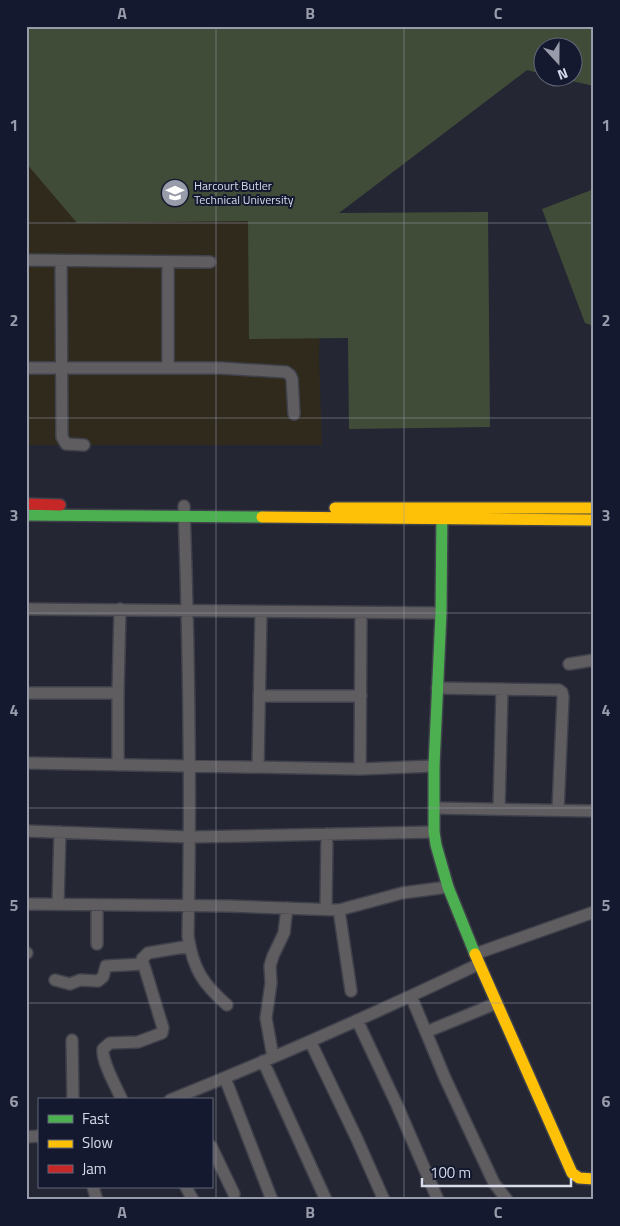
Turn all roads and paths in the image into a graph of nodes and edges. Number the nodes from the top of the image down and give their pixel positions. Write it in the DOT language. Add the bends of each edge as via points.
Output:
graph roads {
  1 [pos="26,260"];
  2 [pos="61,260"];
  3 [pos="168,262"];
  4 [pos="210,262"];
  5 [pos="26,368"];
  6 [pos="62,368"];
  7 [pos="168,368"];
  8 [pos="294,414"];
  9 [pos="84,445"];
  10 [pos="26,504"];
  11 [pos="594,508"];
  12 [pos="184,511"];
  13 [pos="442,514"];
  14 [pos="512,514"];
  15 [pos="26,515"];
  16 [pos="594,520"];
  17 [pos="26,609"];
  18 [pos="120,609"];
  19 [pos="188,609"];
  20 [pos="261,612"];
  21 [pos="441,613"];
  22 [pos="361,614"];
  23 [pos="594,660"];
  24 [pos="569,664"];
  25 [pos="437,688"];
  26 [pos="502,689"];
  27 [pos="26,693"];
  28 [pos="118,693"];
  29 [pos="259,696"];
  30 [pos="361,696"];
  31 [pos="26,763"];
  32 [pos="118,765"];
  33 [pos="190,766"];
  34 [pos="434,766"];
  35 [pos="258,767"];
  36 [pos="360,769"];
  37 [pos="434,808"];
  38 [pos="499,809"];
  39 [pos="558,810"];
  40 [pos="594,811"];
  41 [pos="26,831"];
  42 [pos="60,832"];
  43 [pos="434,832"];
  44 [pos="327,834"];
  45 [pos="190,836"];
  46 [pos="448,887"];
  47 [pos="26,904"];
  48 [pos="58,904"];
  49 [pos="97,905"];
  50 [pos="189,906"];
  51 [pos="287,908"];
  52 [pos="326,909"];
  53 [pos="339,910"];
  54 [pos="594,912"];
  55 [pos="97,944"];
  56 [pos="190,946"];
  57 [pos="477,959"];
  58 [pos="142,964"];
  59 [pos="55,980"];
  60 [pos="351,991"];
  61 [pos="412,996"];
  62 [pos="497,1002"];
  63 [pos="227,1005"];
  64 [pos="357,1020"];
  65 [pos="426,1032"];
  66 [pos="72,1040"];
  67 [pos="310,1041"];
  68 [pos="268,1059"];
  69 [pos="225,1078"];
  70 [pos="188,1097"];
  71 [pos="73,1098"];
  72 [pos="121,1098"];
  73 [pos="212,1148"];
  74 [pos="594,1179"];
  75 [pos="187,1188"];
  76 [pos="234,1194"];
  77 [pos="193,1200"];
  78 [pos="272,1200"];
  79 [pos="326,1200"];
  80 [pos="384,1200"];
  81 [pos="438,1200"];
  82 [pos="507,1200"];
  1 -- 2 [label="street"];
  2 -- 3 [label="street"];
  2 -- 6 [label="street"];
  3 -- 4 [label="street"];
  3 -- 7 [label="street"];
  5 -- 6 [label="street"];
  6 -- 7 [label="street"];
  6 -- 9 [label="street" via="63,441 69,445"];
  7 -- 8 [label="street" via="286,372 292,379"];
  10 -- 12 [label="street"];
  11 -- 14 [label="street"];
  12 -- 13 [label="street"];
  12 -- 15 [label="street"];
  12 -- 19 [label="street"];
  13 -- 14 [label="street"];
  13 -- 21 [label="street"];
  14 -- 16 [label="street"];
  17 -- 18 [label="street"];
  18 -- 19 [label="street"];
  18 -- 28 [label="street"];
  19 -- 20 [label="street"];
  19 -- 33 [label="street"];
  20 -- 22 [label="street"];
  20 -- 29 [label="street"];
  21 -- 22 [label="street"];
  21 -- 25 [label="street"];
  22 -- 30 [label="street"];
  23 -- 24 [label="street"];
  25 -- 26 [label="street"];
  25 -- 34 [label="street"];
  26 -- 38 [label="street"];
  26 -- 39 [label="street" via="562,692"];
  27 -- 28 [label="street"];
  28 -- 32 [label="street"];
  29 -- 30 [label="street"];
  29 -- 35 [label="street"];
  30 -- 36 [label="street"];
  31 -- 32 [label="street"];
  32 -- 33 [label="street"];
  33 -- 35 [label="street"];
  33 -- 45 [label="street"];
  34 -- 36 [label="street"];
  34 -- 37 [label="street"];
  35 -- 36 [label="street"];
  37 -- 38 [label="street"];
  37 -- 43 [label="street"];
  38 -- 39 [label="street"];
  39 -- 40 [label="street"];
  41 -- 42 [label="street"];
  42 -- 45 [label="street"];
  42 -- 48 [label="street"];
  43 -- 44 [label="street"];
  43 -- 46 [label="street"];
  44 -- 45 [label="street"];
  44 -- 52 [label="street"];
  45 -- 50 [label="street"];
  46 -- 53 [label="street" via="402,893"];
  46 -- 57 [label="street"];
  47 -- 48 [label="street"];
  48 -- 49 [label="street"];
  49 -- 50 [label="street"];
  49 -- 55 [label="street"];
  50 -- 51 [label="street"];
  50 -- 56 [label="street"];
  51 -- 52 [label="street"];
  51 -- 68 [label="street" via="284,934 270,966 266,1018"];
  52 -- 53 [label="street"];
  53 -- 60 [label="street"];
  54 -- 57 [label="street"];
  56 -- 58 [label="street" via="148,954 142,959"];
  56 -- 63 [label="street" via="202,980"];
  57 -- 61 [label="street"];
  57 -- 62 [label="street"];
  58 -- 59 [label="street" via="106,966 104,977 98,981 80,980 68,984"];
  58 -- 72 [label="street" via="163,1028 159,1035 145,1041 115,1042 103,1049 108,1070"];
  61 -- 64 [label="street"];
  61 -- 65 [label="street"];
  62 -- 65 [label="street"];
  62 -- 74 [label="street" via="572,1173 581,1179"];
  64 -- 67 [label="street"];
  64 -- 81 [label="street"];
  65 -- 82 [label="street" via="494,1184"];
  66 -- 71 [label="street"];
  67 -- 68 [label="street"];
  67 -- 80 [label="street"];
  68 -- 69 [label="street"];
  68 -- 79 [label="street"];
  69 -- 70 [label="street"];
  69 -- 78 [label="street"];
  73 -- 76 [label="street"];
  75 -- 77 [label="street"];
}
